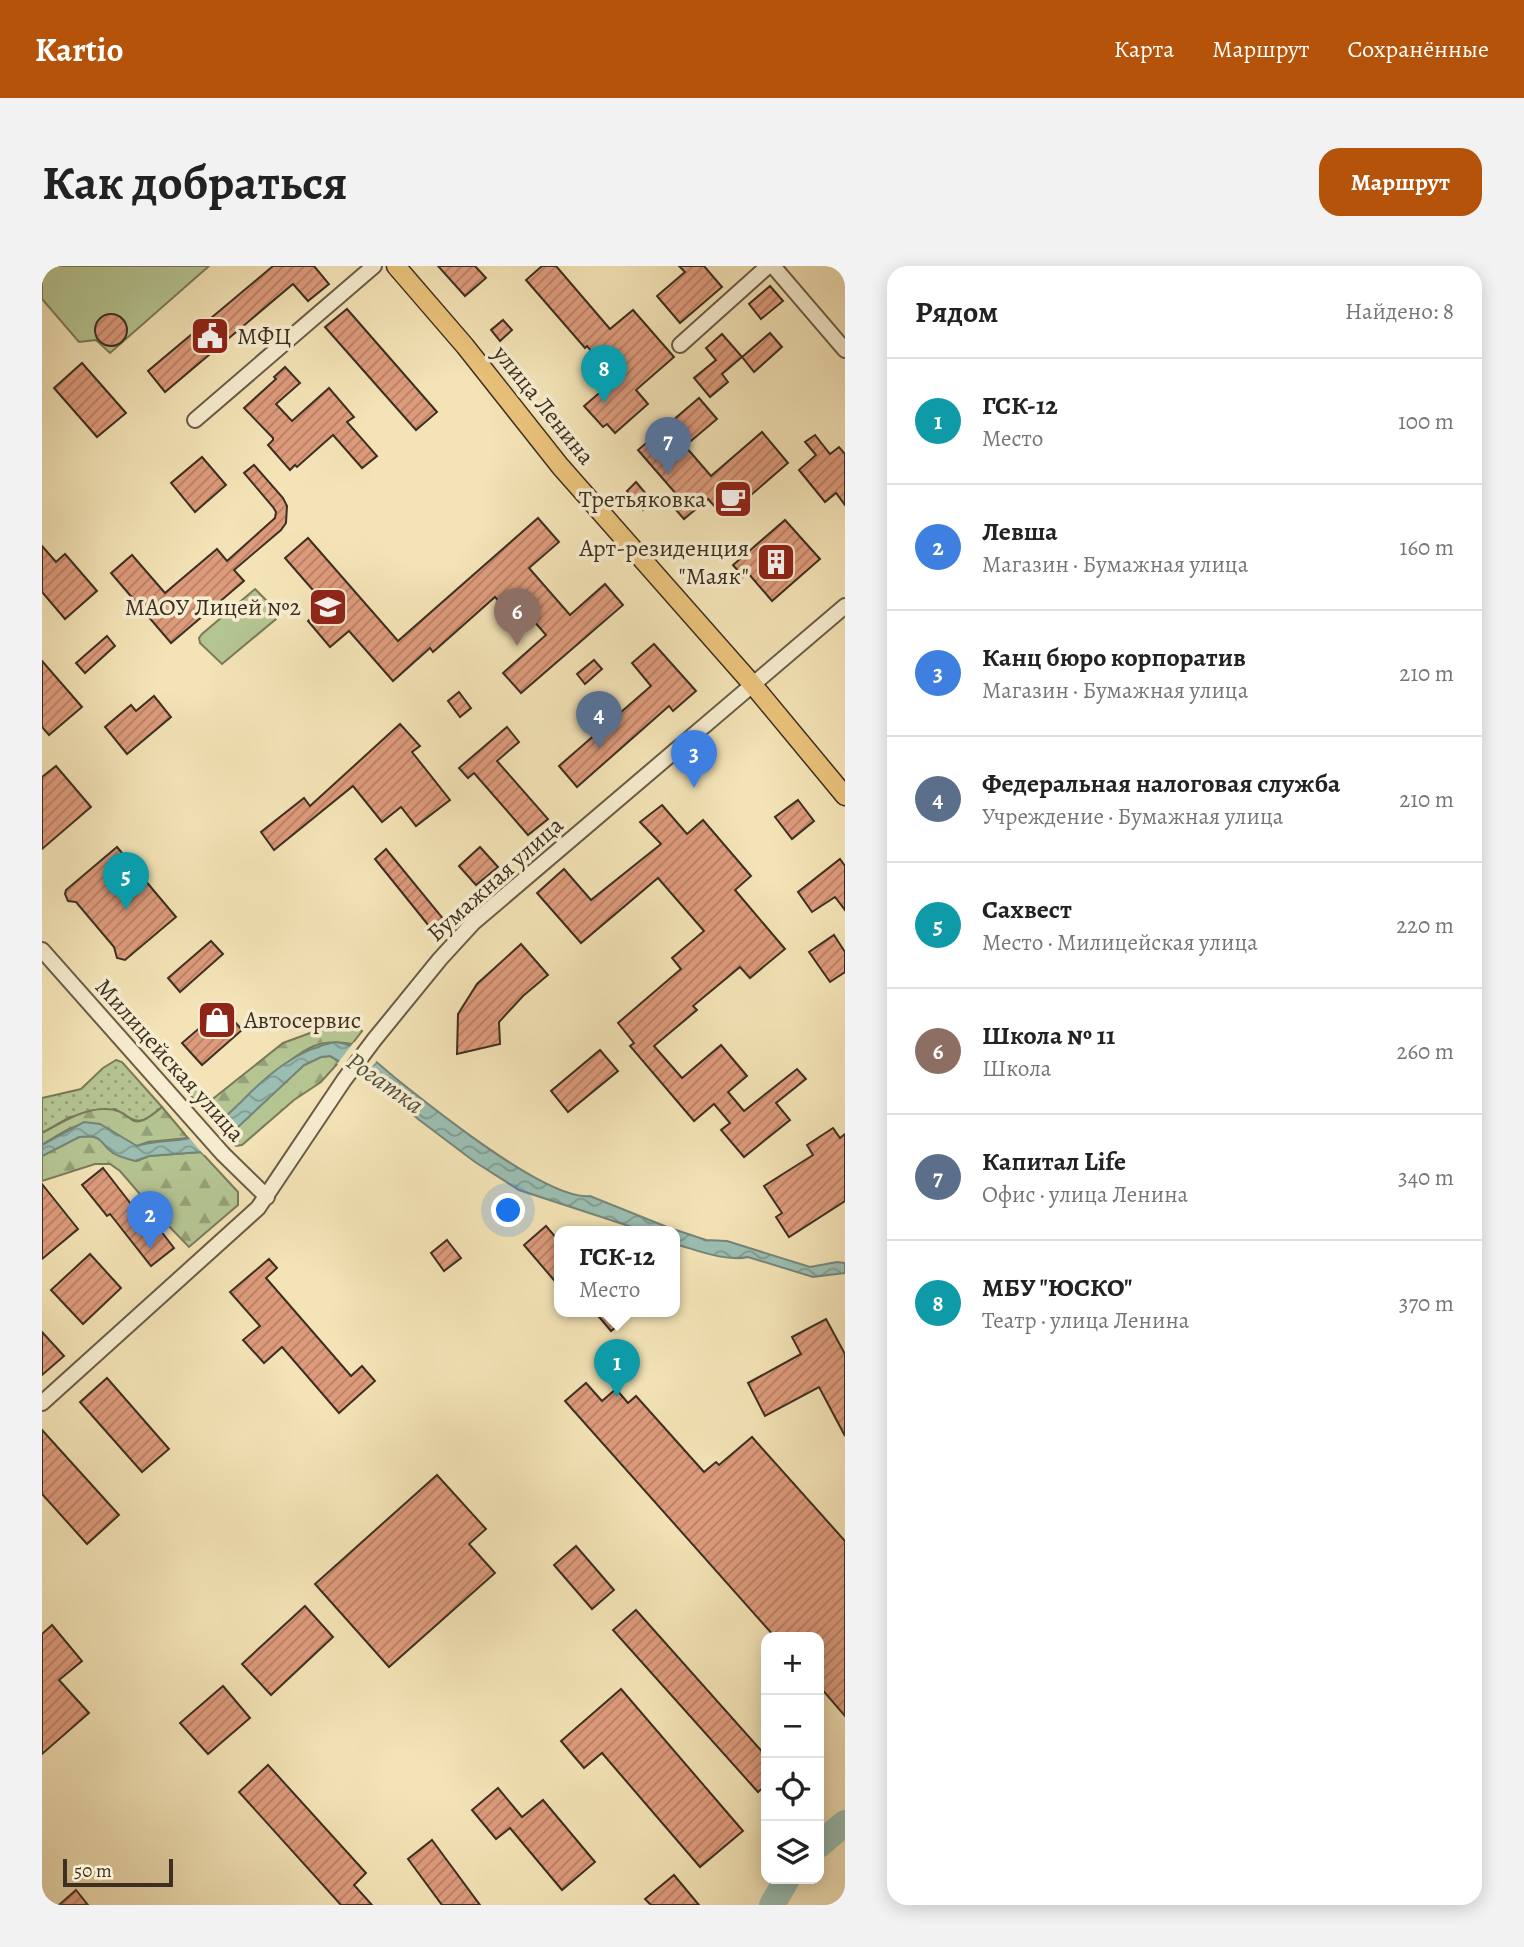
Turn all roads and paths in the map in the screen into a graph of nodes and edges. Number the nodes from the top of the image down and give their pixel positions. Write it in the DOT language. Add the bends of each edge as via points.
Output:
graph roads {
  1 [pos="374,266"];
  2 [pos="396,266"];
  3 [pos="770,266"];
  4 [pos="680,345"];
  5 [pos="845,349"];
  6 [pos="195,420"];
  7 [pos="845,606"];
  8 [pos="753,685"];
  9 [pos="845,796"];
  10 [pos="42,950"];
  11 [pos="267,1197"];
  12 [pos="42,1404"];
  1 -- 6 [label="street"];
  2 -- 8 [label="main road, улица Ленина" via="560,466"];
  3 -- 4 [label="street"];
  3 -- 5 [label="street"];
  7 -- 8 [label="street, Бумажная улица"];
  8 -- 9 [label="main road, улица Ленина"];
  8 -- 11 [label="street, Бумажная улица" via="473,923 374,1040"];
  10 -- 11 [label="street, Милицейская улица" via="223,1154"];
  11 -- 12 [label="street, Бумажная улица"];
}
